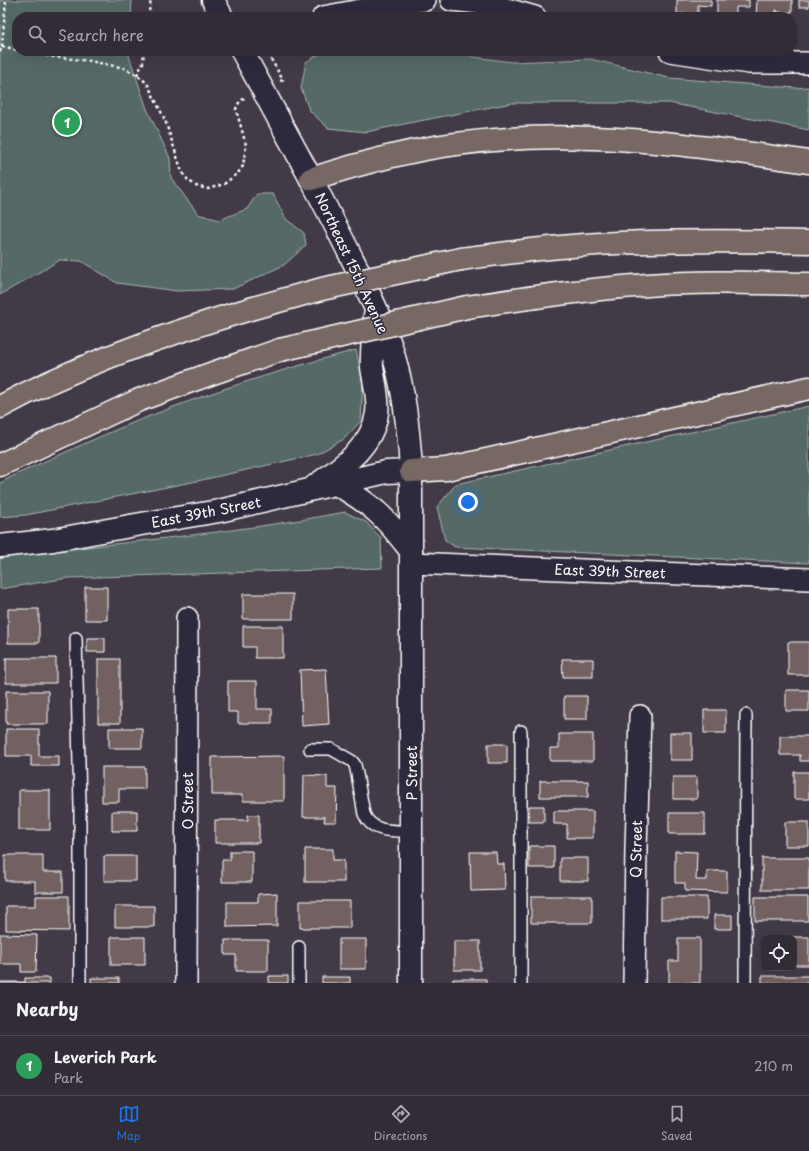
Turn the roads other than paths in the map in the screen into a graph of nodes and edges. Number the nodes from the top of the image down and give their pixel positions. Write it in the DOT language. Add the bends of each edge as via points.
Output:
graph roads {
  1 [pos="213,0"];
  2 [pos="425,0"];
  3 [pos="451,0"];
  4 [pos="542,0"];
  5 [pos="219,12"];
  6 [pos="350,12"];
  7 [pos="517,12"];
  8 [pos="541,12"];
  9 [pos="245,56"];
  10 [pos="703,56"];
  11 [pos="809,63"];
  12 [pos="809,162"];
  13 [pos="312,179"];
  14 [pos="809,242"];
  15 [pos="809,284"];
  16 [pos="376,307"];
  17 [pos="809,388"];
  18 [pos="0,407"];
  19 [pos="1,465"];
  20 [pos="411,471"];
  21 [pos="336,484"];
  22 [pos="307,491"];
  23 [pos="0,546"];
  24 [pos="411,557"];
  25 [pos="809,579"];
  26 [pos="187,618"];
  27 [pos="76,638"];
  28 [pos="746,715"];
  29 [pos="640,716"];
  30 [pos="521,731"];
  31 [pos="310,749"];
  32 [pos="411,831"];
  33 [pos="299,946"];
  34 [pos="80,983"];
  35 [pos="186,983"];
  36 [pos="299,983"];
  37 [pos="411,983"];
  38 [pos="521,983"];
  39 [pos="634,983"];
  40 [pos="746,983"];
  1 -- 5 [label="main road"];
  2 -- 6 [label="street"];
  3 -- 7 [label="street" via="489,4"];
  4 -- 8 [label="street"];
  9 -- 13 [label="main road, Northeast 15th Avenue"];
  10 -- 11 [label="street" via="750,63"];
  12 -- 13 [label="highway" via="664,143 592,138 522,138 455,144 363,163"];
  13 -- 16 [label="main road, Northeast 15th Avenue"];
  14 -- 18 [label="highway, bridge" via="617,243 538,249 461,260 322,289 195,326 137,346"];
  15 -- 19 [label="highway, bridge" via="650,285 573,291 467,307 280,350 139,400"];
  16 -- 20 [label="main road, Northeast 15th Avenue" via="394,355 401,384"];
  16 -- 22 [label="main road" via="372,366 377,398 374,424 363,446 353,457"];
  17 -- 20 [label="highway" via="446,469"];
  20 -- 21 [label="main road, East 39th Street" via="386,472"];
  20 -- 24 [label="main road, Northeast 15th Avenue"];
  21 -- 22 [label="main road, East 39th Street"];
  21 -- 24 [label="main road" via="358,496 387,520"];
  22 -- 23 [label="main road, East 39th Street" via="219,512 53,540"];
  24 -- 25 [label="street, East 39th Street"];
  24 -- 32 [label="main road, P Street"];
  26 -- 35 [label="street, O Street"];
  27 -- 34 [label="lane" via="80,805"];
  28 -- 40 [label="lane"];
  29 -- 39 [label="street, Q Street"];
  30 -- 38 [label="lane"];
  31 -- 32 [label="lane" via="331,749 352,761 355,765 364,814 370,824 385,831"];
  32 -- 37 [label="main road, P Street"];
  33 -- 36 [label="lane"];
}
